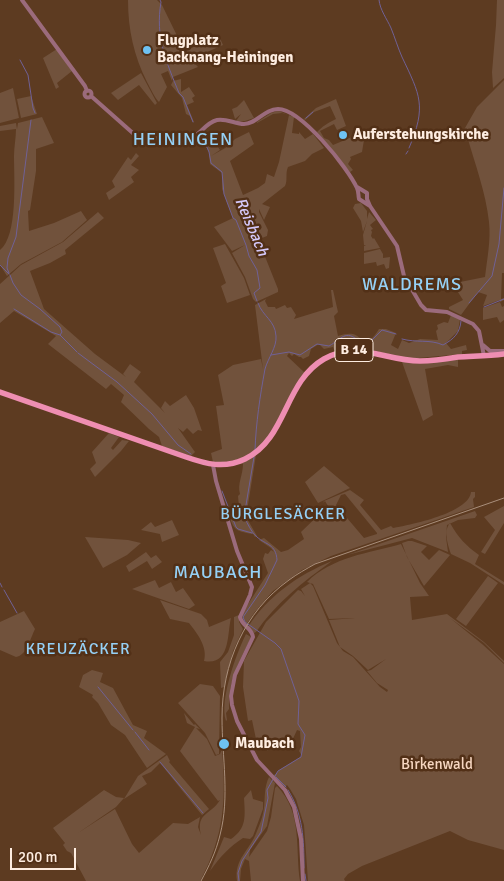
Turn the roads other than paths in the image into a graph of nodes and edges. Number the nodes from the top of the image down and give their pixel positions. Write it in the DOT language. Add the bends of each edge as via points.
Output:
graph roads {
  1 [pos="22,0"];
  2 [pos="361,192"];
  3 [pos="365,200"];
  4 [pos="482,344"];
  5 [pos="504,352"];
  6 [pos="484,356"];
  7 [pos="0,392"];
  8 [pos="213,465"];
  9 [pos="303,881"];
  1 -- 2 [label="street" via="85,86 85,97 91,96 135,135 186,141 217,120 245,124 279,109 304,122"];
  2 -- 3 [label="street" via="367,194"];
  2 -- 3 [label="street" via="359,199"];
  3 -- 4 [label="street" via="398,246 404,276 421,306 426,310 448,312 473,324 478,328"];
  4 -- 5 [label="street" via="490,351"];
  4 -- 6 [label="street"];
  5 -- 6 [label="main road, B 14"];
  6 -- 8 [label="main road, B 14" via="421,361 359,350 332,355 318,362 305,376 265,446 236,463"];
  7 -- 8 [label="main road, B 14"];
  8 -- 9 [label="street" via="243,567 252,584 240,617 253,637 235,675 232,705 257,760 288,795 296,812"];
}
